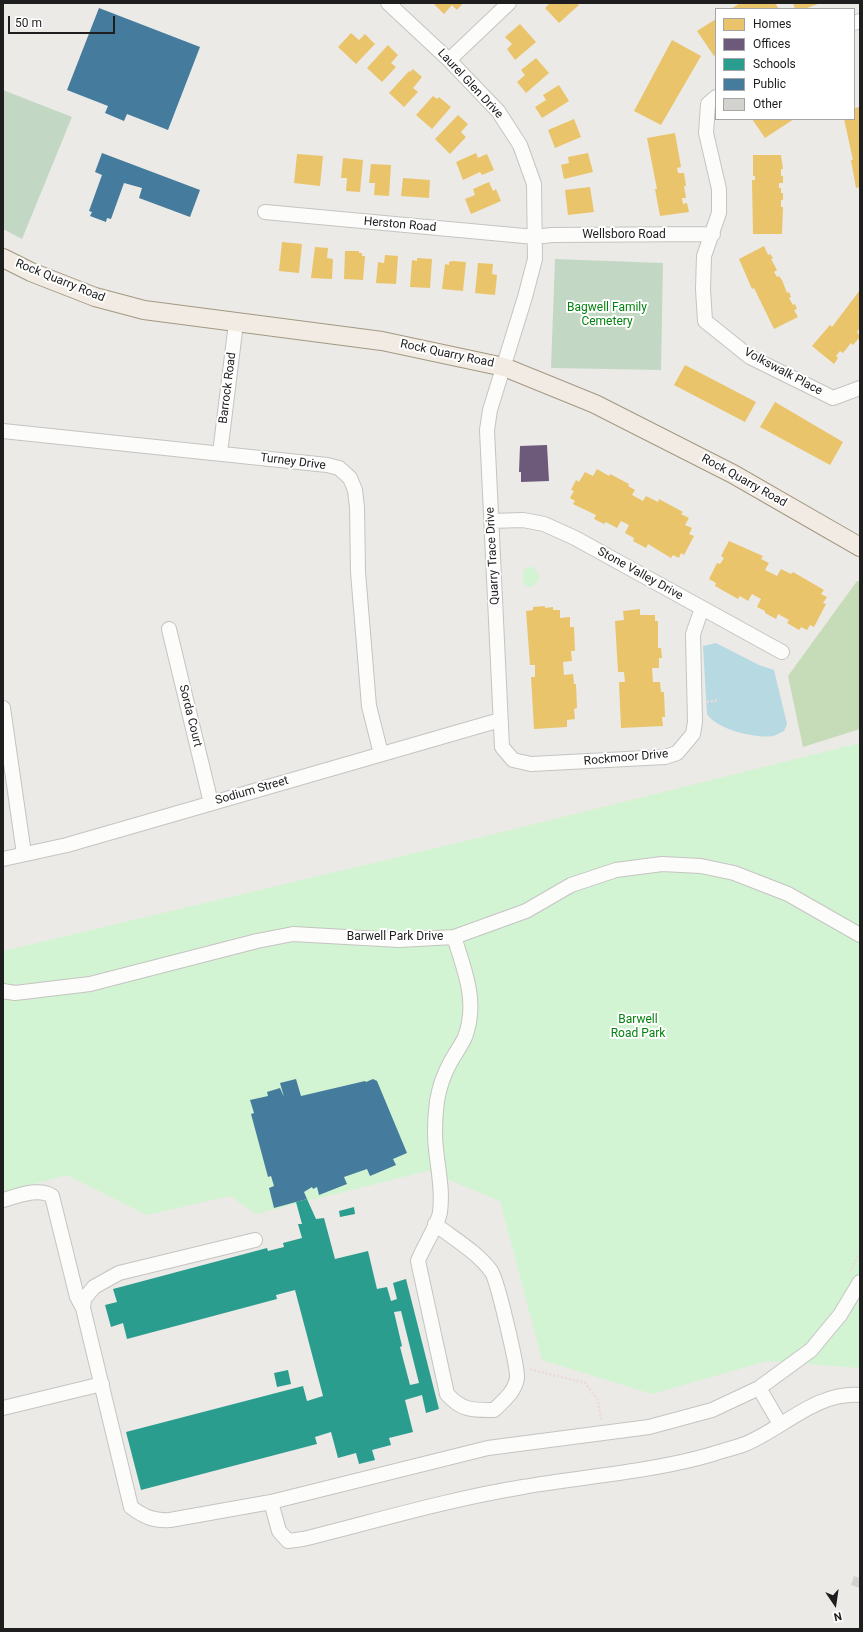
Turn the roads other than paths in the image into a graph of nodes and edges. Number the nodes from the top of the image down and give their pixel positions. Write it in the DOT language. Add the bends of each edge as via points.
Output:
graph roads {
  1 [pos="388,3"];
  2 [pos="509,3"];
  3 [pos="449,60"];
  4 [pos="715,98"];
  5 [pos="265,212"];
  6 [pos="713,234"];
  7 [pos="535,237"];
  8 [pos="3,258"];
  9 [pos="236,323"];
  10 [pos="504,367"];
  11 [pos="860,388"];
  12 [pos="3,431"];
  13 [pos="220,454"];
  14 [pos="491,521"];
  15 [pos="860,547"];
  16 [pos="702,608"];
  17 [pos="168,629"];
  18 [pos="782,652"];
  19 [pos="3,711"];
  20 [pos="500,720"];
  21 [pos="502,747"];
  22 [pos="381,754"];
  23 [pos="212,803"];
  24 [pos="24,854"];
  25 [pos="3,858"];
  26 [pos="860,935"];
  27 [pos="454,938"];
  28 [pos="3,991"];
  29 [pos="3,1200"];
  30 [pos="435,1224"];
  31 [pos="255,1240"];
  32 [pos="854,1279"];
  33 [pos="84,1308"];
  34 [pos="102,1384"];
  35 [pos="759,1388"];
  36 [pos="860,1395"];
  37 [pos="3,1408"];
  38 [pos="780,1424"];
  39 [pos="271,1502"];
  1 -- 3 [label="street, Laurel Glen Drive"];
  2 -- 3 [label="street"];
  3 -- 7 [label="street, Laurel Glen Drive" via="498,111 520,145 534,184"];
  4 -- 6 [label="street, Volkswalk Place" via="708,104 706,133 719,189 719,213"];
  5 -- 7 [label="street, Herston Road"];
  6 -- 7 [label="street, Wellsboro Road"];
  6 -- 11 [label="street, Volkswalk Place" via="704,256 705,321 750,357 833,398"];
  7 -- 10 [label="street, Laurel Glen Drive" via="535,259"];
  8 -- 9 [label="main road, Rock Quarry Road" via="95,297 144,310"];
  9 -- 10 [label="main road, Rock Quarry Road" via="382,341"];
  9 -- 13 [label="street, Barrock Road"];
  10 -- 14 [label="street, Quarry Trace Drive" via="490,410 487,430"];
  10 -- 15 [label="main road, Rock Quarry Road" via="595,404 644,428 734,474"];
  12 -- 13 [label="street, Turney Drive"];
  13 -- 22 [label="street, Turney Drive" via="326,465 339,468 350,478 357,507 358,572 369,706"];
  14 -- 16 [label="street, Stone Valley Drive" via="522,520 544,524 575,538"];
  14 -- 20 [label="street, Quarry Trace Drive"];
  16 -- 18 [label="street, Stone Valley Drive"];
  16 -- 21 [label="street, Rockmoor Drive" via="692,634 695,722 693,734 677,753 665,757 531,764 513,760"];
  17 -- 23 [label="street, Sorda Court"];
  19 -- 24 [label="street"];
  20 -- 21 [label="street, Quarry Trace Drive"];
  20 -- 22 [label="street, Sodium Street"];
  22 -- 23 [label="street, Sodium Street"];
  23 -- 24 [label="street, Sodium Street" via="67,845"];
  24 -- 25 [label="street, Sodium Street"];
  26 -- 27 [label="street, Barwell Park Drive" via="788,894 734,873 701,866 662,864 616,870 571,886 526,911"];
  27 -- 28 [label="street, Barwell Park Drive" via="399,940 293,934 90,984 15,993"];
  27 -- 30 [label="street" via="468,981 472,1009 465,1038 449,1065 438,1094 434,1123 442,1189 440,1214"];
  29 -- 33 [label="street" via="34,1193 52,1196 77,1297"];
  30 -- 30 [label="street" via="418,1262 446,1394 455,1404 470,1410 494,1410 510,1395 517,1378 510,1336 492,1272 478,1257"];
  31 -- 33 [label="street" via="119,1273 94,1287 84,1299"];
  32 -- 35 [label="street" via="840,1315 811,1350"];
  33 -- 34 [label="street"];
  34 -- 37 [label="street"];
  34 -- 39 [label="street" via="131,1507 140,1514 159,1520 170,1520"];
  35 -- 38 [label="street"];
  35 -- 39 [label="street" via="712,1410 649,1427 488,1448"];
  36 -- 38 [label="street" via="847,1394 816,1404"];
  38 -- 39 [label="street" via="746,1444 688,1461 626,1473 524,1486 303,1539 288,1541 279,1531"];
}
